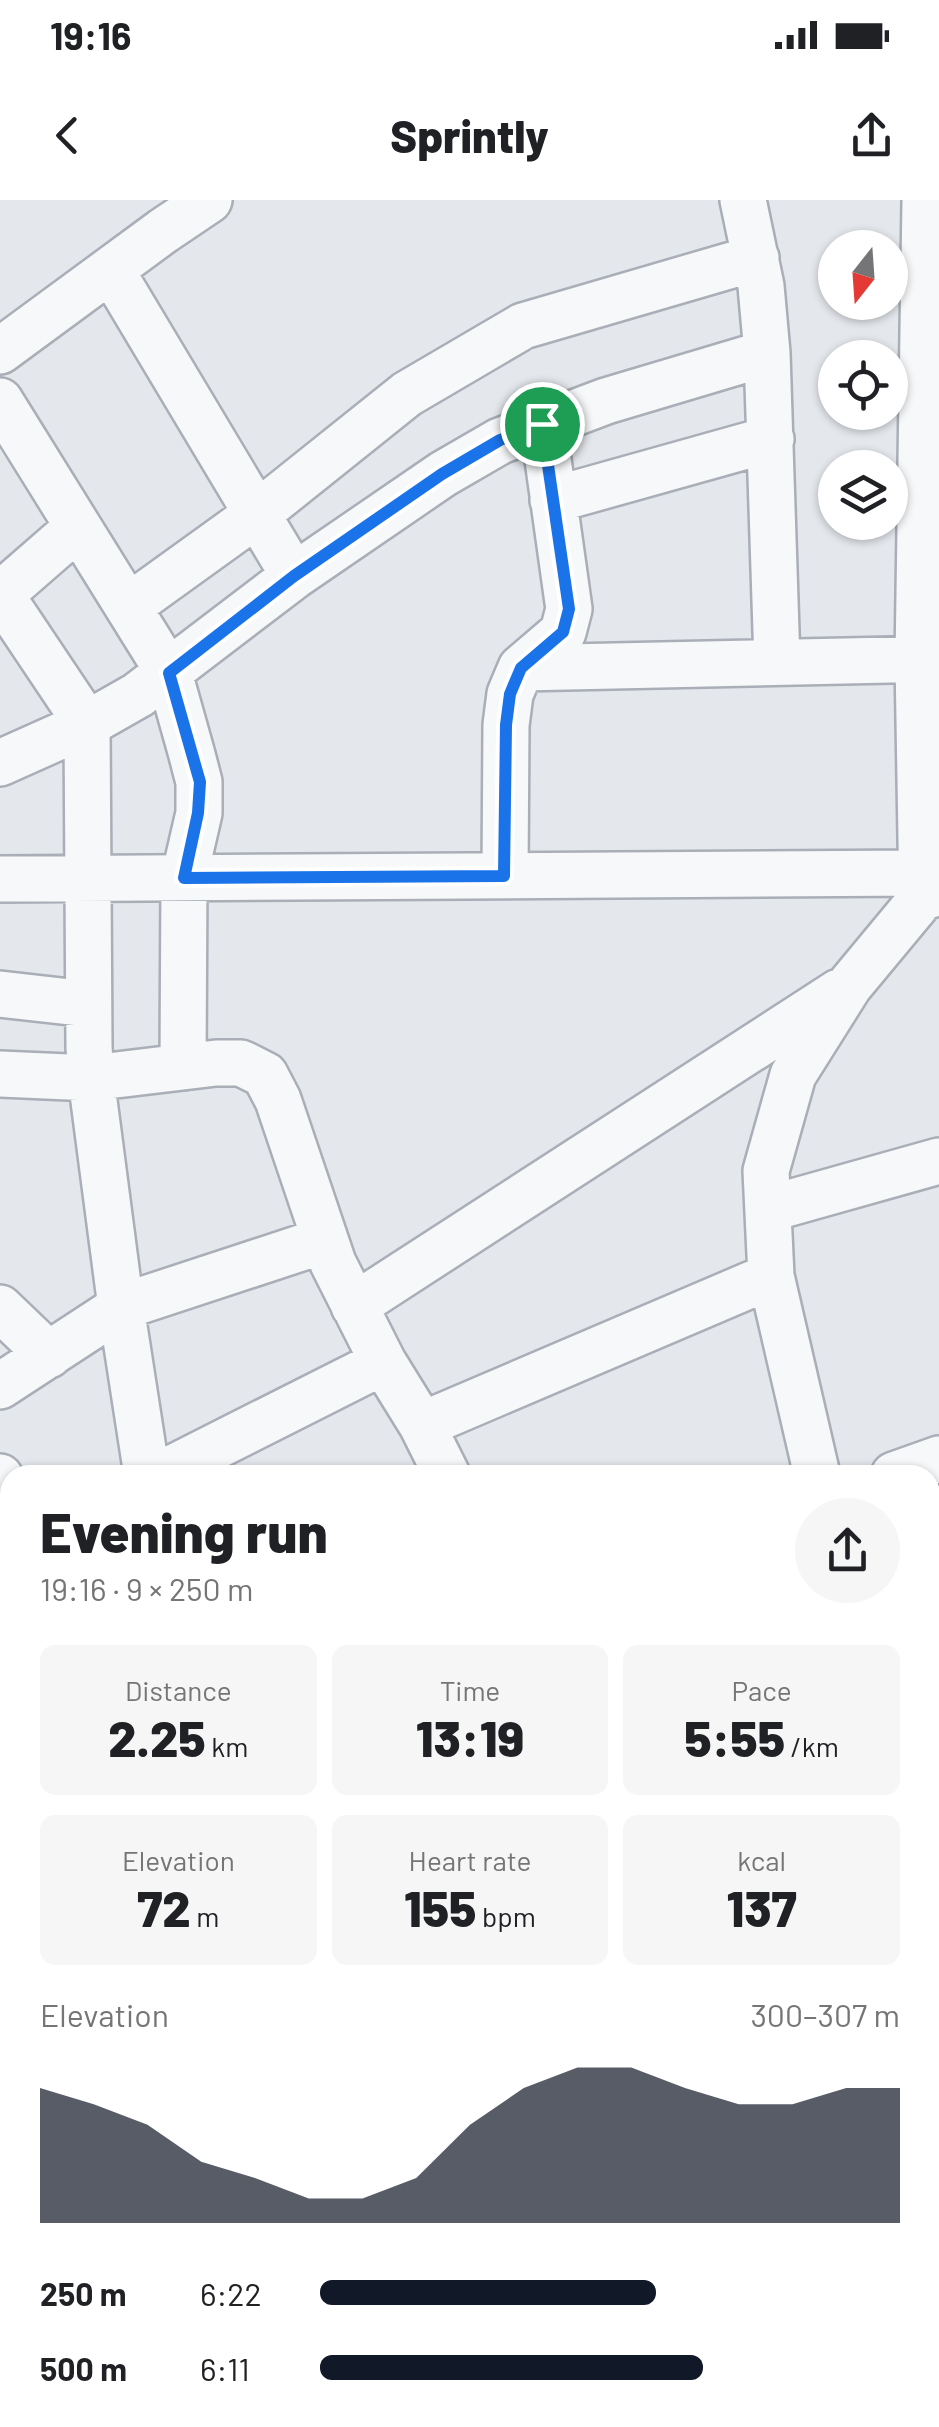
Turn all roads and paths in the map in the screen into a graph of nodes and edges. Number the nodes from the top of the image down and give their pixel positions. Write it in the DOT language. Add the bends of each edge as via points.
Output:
graph roads {
  1 [pos="209,200"];
  2 [pos="742,200"];
  3 [pos="925,200"];
  4 [pos="756,258"];
  5 [pos="111,270"];
  6 [pos="0,352"];
  7 [pos="768,353"];
  8 [pos="0,402"];
  9 [pos="542,424"];
  10 [pos="771,438"];
  11 [pos="554,500"];
  12 [pos="257,514"];
  13 [pos="78,527"];
  14 [pos="294,576"];
  15 [pos="0,594"];
  16 [pos="128,607"];
  17 [pos="928,659"];
  18 [pos="777,662"];
  19 [pos="521,668"];
  20 [pos="169,673"];
  21 [pos="88,724"];
  22 [pos="0,764"];
  23 [pos="504,876"];
  24 [pos="184,878"];
  25 [pos="0,879"];
  26 [pos="88,879"];
  27 [pos="927,888"];
  28 [pos="849,986"];
  29 [pos="0,994"];
  30 [pos="88,1004"];
  31 [pos="182,1067"];
  32 [pos="0,1074"];
  33 [pos="91,1078"];
  34 [pos="939,1161"];
  35 [pos="768,1209"];
  36 [pos="326,1240"];
  37 [pos="771,1276"];
  38 [pos="354,1306"];
  39 [pos="121,1307"];
  40 [pos="0,1308"];
  41 [pos="49,1354"];
  42 [pos="383,1362"];
  43 [pos="0,1386"];
  44 [pos="422,1425"];
  45 [pos="145,1465"];
  46 [pos="179,1465"];
  47 [pos="442,1465"];
  48 [pos="815,1465"];
  1 -- 5 [label="street"];
  2 -- 4 [label="street"];
  3 -- 17 [label="street"];
  4 -- 7 [label="street"];
  4 -- 12 [label="street" via="523,326 407,394"];
  5 -- 6 [label="street"];
  5 -- 12 [label="street"];
  7 -- 9 [label="street"];
  7 -- 10 [label="street"];
  8 -- 13 [label="street"];
  9 -- 11 [label="street"];
  9 -- 14 [label="street" via="442,474"];
  10 -- 11 [label="street"];
  10 -- 18 [label="street"];
  11 -- 19 [label="street" via="569,609 563,632"];
  12 -- 14 [label="street"];
  12 -- 16 [label="street"];
  13 -- 15 [label="street"];
  13 -- 16 [label="street"];
  14 -- 20 [label="street"];
  15 -- 21 [label="street"];
  16 -- 20 [label="street"];
  17 -- 18 [label="street"];
  17 -- 27 [label="street"];
  18 -- 19 [label="street"];
  19 -- 23 [label="street" via="506,725"];
  20 -- 21 [label="street"];
  20 -- 24 [label="street" via="200,782"];
  21 -- 22 [label="street"];
  21 -- 26 [label="street"];
  23 -- 24 [label="street"];
  23 -- 27 [label="street"];
  24 -- 26 [label="street"];
  24 -- 31 [label="street"];
  25 -- 26 [label="street"];
  26 -- 30 [label="street"];
  27 -- 28 [label="street"];
  28 -- 35 [label="street" via="793,1075 766,1171"];
  28 -- 38 [label="street"];
  29 -- 30 [label="street"];
  30 -- 33 [label="street"];
  31 -- 33 [label="street"];
  31 -- 36 [label="street" via="241,1063 265,1075"];
  32 -- 33 [label="street"];
  33 -- 39 [label="street"];
  34 -- 35 [label="street"];
  35 -- 37 [label="street"];
  36 -- 38 [label="street"];
  36 -- 39 [label="street"];
  37 -- 44 [label="street"];
  37 -- 48 [label="street"];
  38 -- 42 [label="street"];
  39 -- 41 [label="street"];
  39 -- 45 [label="street"];
  40 -- 41 [label="street"];
  41 -- 43 [label="street"];
  42 -- 44 [label="street"];
  42 -- 46 [label="street"];
  44 -- 47 [label="street"];
}
